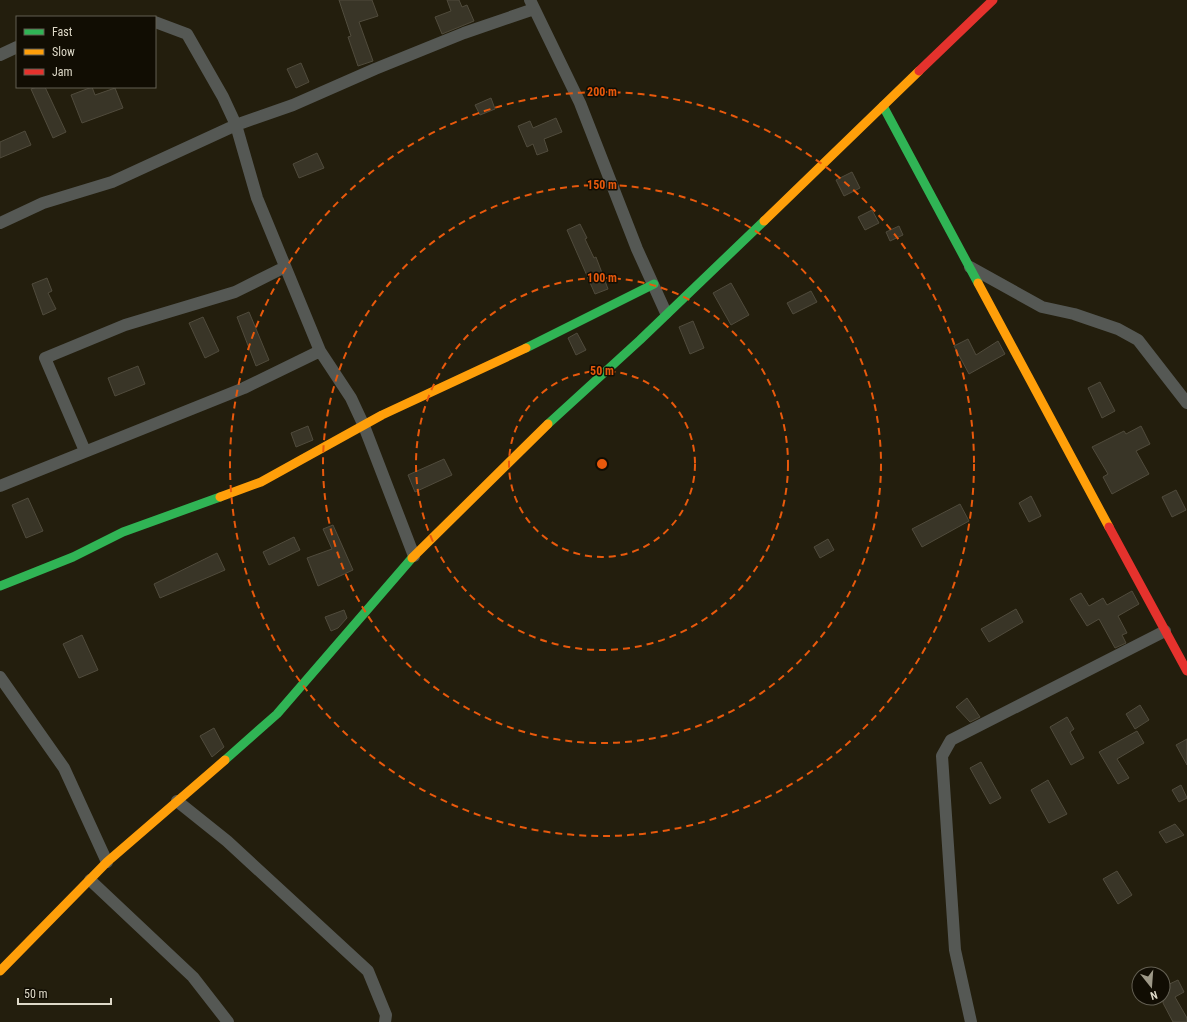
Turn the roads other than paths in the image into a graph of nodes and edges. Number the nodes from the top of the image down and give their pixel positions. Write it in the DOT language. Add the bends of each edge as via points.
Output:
graph roads {
  1 [pos="993,0"];
  2 [pos="532,4"];
  3 [pos="156,22"];
  4 [pos="16,47"];
  5 [pos="0,55"];
  6 [pos="883,106"];
  7 [pos="236,125"];
  8 [pos="0,223"];
  9 [pos="285,267"];
  10 [pos="970,267"];
  11 [pos="654,284"];
  12 [pos="666,313"];
  13 [pos="320,351"];
  14 [pos="1187,403"];
  15 [pos="364,426"];
  16 [pos="85,451"];
  17 [pos="0,486"];
  18 [pos="414,556"];
  19 [pos="0,586"];
  20 [pos="1165,631"];
  21 [pos="1187,671"];
  22 [pos="0,677"];
  23 [pos="177,801"];
  24 [pos="107,862"];
  25 [pos="90,880"];
  26 [pos="0,971"];
  27 [pos="228,1022"];
  28 [pos="385,1022"];
  29 [pos="971,1022"];
  1 -- 6 [label="street"];
  2 -- 7 [label="street" via="293,105"];
  2 -- 11 [label="street" via="580,103 637,249"];
  3 -- 7 [label="street" via="187,34"];
  4 -- 5 [label="street"];
  6 -- 10 [label="street"];
  6 -- 12 [label="street"];
  7 -- 8 [label="street" via="112,182 43,203"];
  7 -- 9 [label="street" via="258,198"];
  9 -- 13 [label="street"];
  9 -- 16 [label="street" via="234,292 125,325 45,358"];
  10 -- 14 [label="street" via="1042,307 1074,314 1118,329 1138,340"];
  10 -- 20 [label="street"];
  11 -- 12 [label="street"];
  11 -- 15 [label="street"];
  12 -- 18 [label="street" via="640,340 569,403"];
  13 -- 15 [label="street" via="351,398"];
  13 -- 16 [label="street" via="244,388"];
  15 -- 18 [label="street"];
  15 -- 19 [label="street" via="261,482 123,532 73,557"];
  16 -- 17 [label="street"];
  18 -- 23 [label="street" via="277,714"];
  20 -- 21 [label="street"];
  20 -- 29 [label="street" via="951,740 942,756 955,950"];
  22 -- 24 [label="street" via="64,768"];
  23 -- 24 [label="street"];
  23 -- 28 [label="street" via="227,841 368,971 386,1015"];
  24 -- 25 [label="street"];
  25 -- 26 [label="street"];
  25 -- 27 [label="street" via="193,977"];
}
